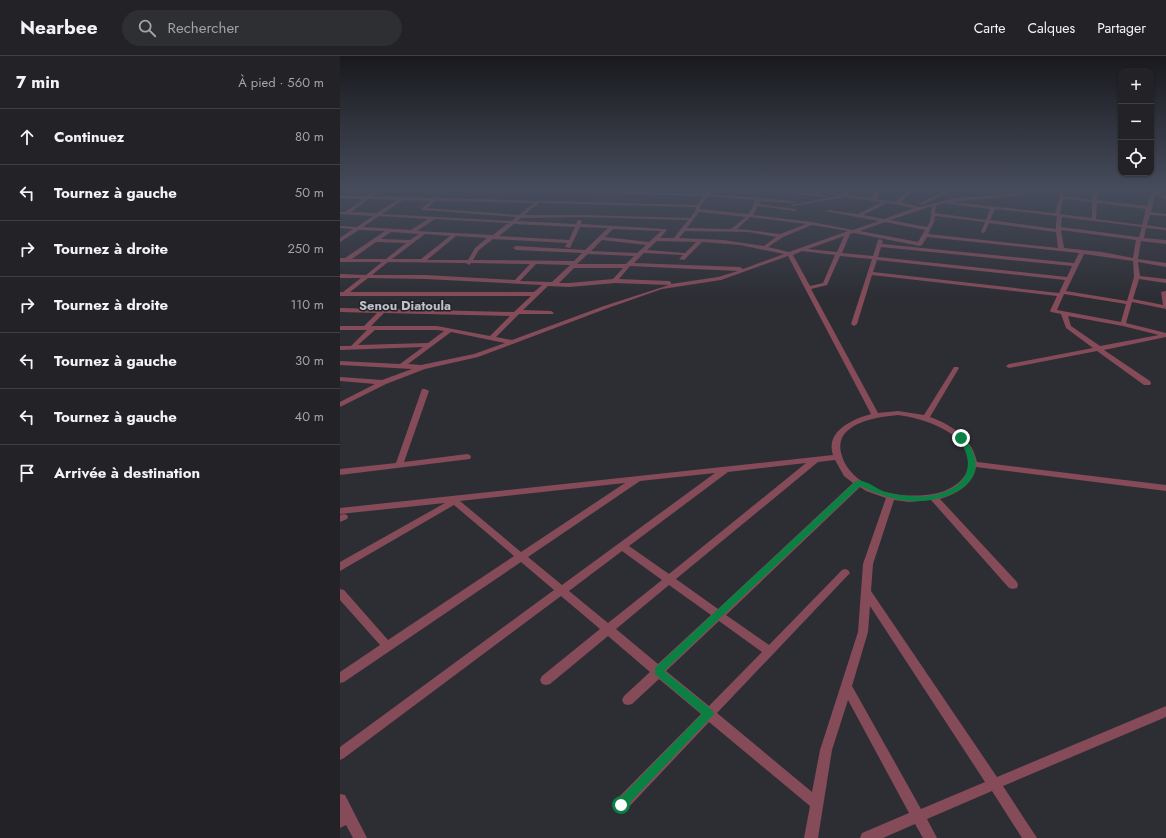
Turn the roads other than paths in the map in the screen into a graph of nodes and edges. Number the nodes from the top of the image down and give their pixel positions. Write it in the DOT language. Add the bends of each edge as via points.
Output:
graph roads {
  1 [pos="366,224"];
  2 [pos="425,224"];
  3 [pos="510,224"];
  4 [pos="545,224"];
  5 [pos="640,224"];
  6 [pos="686,224"];
  7 [pos="740,224"];
  8 [pos="808,224"];
  9 [pos="818,224"];
  10 [pos="873,224"];
  11 [pos="903,224"];
  12 [pos="931,224"];
  13 [pos="986,224"];
  14 [pos="1009,224"];
  15 [pos="1059,224"];
  16 [pos="1134,224"];
  17 [pos="578,226"];
  18 [pos="1145,226"];
  19 [pos="340,227"];
  20 [pos="612,227"];
  21 [pos="360,228"];
  22 [pos="638,228"];
  23 [pos="683,229"];
  24 [pos="929,229"];
  25 [pos="1166,229"];
  26 [pos="390,230"];
  27 [pos="733,230"];
  28 [pos="1059,230"];
  29 [pos="414,231"];
  30 [pos="424,232"];
  31 [pos="851,232"];
  32 [pos="983,232"];
  33 [pos="455,234"];
  34 [pos="925,235"];
  35 [pos="781,236"];
  36 [pos="493,237"];
  37 [pos="881,237"];
  38 [pos="600,238"];
  39 [pos="655,239"];
  40 [pos="1140,239"];
  41 [pos="340,240"];
  42 [pos="376,240"];
  43 [pos="675,240"];
  44 [pos="702,240"];
  45 [pos="411,242"];
  46 [pos="570,242"];
  47 [pos="1166,242"];
  48 [pos="650,244"];
  49 [pos="878,244"];
  50 [pos="766,246"];
  51 [pos="516,248"];
  52 [pos="566,250"];
  53 [pos="800,250"];
  54 [pos="1061,250"];
  55 [pos="587,251"];
  56 [pos="1082,252"];
  57 [pos="641,253"];
  58 [pos="685,254"];
  59 [pos="790,254"];
  60 [pos="838,254"];
  61 [pos="874,258"];
  62 [pos="1135,259"];
  63 [pos="343,260"];
  64 [pos="387,261"];
  65 [pos="422,261"];
  66 [pos="469,263"];
  67 [pos="534,263"];
  68 [pos="573,265"];
  69 [pos="628,265"];
  70 [pos="1076,265"];
  71 [pos="1166,265"];
  72 [pos="677,266"];
  73 [pos="743,270"];
  74 [pos="462,273"];
  75 [pos="869,273"];
  76 [pos="340,276"];
  77 [pos="367,276"];
  78 [pos="1137,277"];
  79 [pos="456,278"];
  80 [pos="1069,279"];
  81 [pos="517,281"];
  82 [pos="615,281"];
  83 [pos="1166,281"];
  84 [pos="547,283"];
  85 [pos="554,284"];
  86 [pos="680,284"];
  87 [pos="808,288"];
  88 [pos="1164,292"];
  89 [pos="536,294"];
  90 [pos="1062,294"];
  91 [pos="342,295"];
  92 [pos="1130,302"];
  93 [pos="1166,307"];
  94 [pos="340,310"];
  95 [pos="382,311"];
  96 [pos="517,313"];
  97 [pos="1064,313"];
  98 [pos="551,314"];
  99 [pos="854,324"];
  100 [pos="1124,324"];
  101 [pos="340,328"];
  102 [pos="370,328"];
  103 [pos="450,330"];
  104 [pos="1166,335"];
  105 [pos="491,338"];
  106 [pos="512,342"];
  107 [pos="430,345"];
  108 [pos="340,348"];
  109 [pos="352,348"];
  110 [pos="1098,349"];
  111 [pos="340,363"];
  112 [pos="402,366"];
  113 [pos="1009,366"];
  114 [pos="423,367"];
  115 [pos="956,368"];
  116 [pos="340,379"];
  117 [pos="383,382"];
  118 [pos="1147,384"];
  119 [pos="425,391"];
  120 [pos="340,405"];
  121 [pos="875,414"];
  122 [pos="926,418"];
  123 [pos="467,457"];
  124 [pos="837,457"];
  125 [pos="815,459"];
  126 [pos="973,464"];
  127 [pos="399,465"];
  128 [pos="726,469"];
  129 [pos="340,472"];
  130 [pos="638,479"];
  131 [pos="859,482"];
  132 [pos="1166,488"];
  133 [pos="892,496"];
  134 [pos="933,497"];
  135 [pos="454,500"];
  136 [pos="341,515"];
  137 [pos="622,546"];
  138 [pos="521,557"];
  139 [pos="340,567"];
  140 [pos="845,573"];
  141 [pos="669,579"];
  142 [pos="1014,585"];
  143 [pos="562,591"];
  144 [pos="866,592"];
  145 [pos="340,593"];
  146 [pos="718,615"];
  147 [pos="608,629"];
  148 [pos="387,646"];
  149 [pos="769,651"];
  150 [pos="658,671"];
  151 [pos="340,678"];
  152 [pos="546,680"];
  153 [pos="846,686"];
  154 [pos="628,700"];
  155 [pos="1166,711"];
  156 [pos="709,714"];
  157 [pos="340,754"];
  158 [pos="994,784"];
  159 [pos="340,800"];
  160 [pos="817,804"];
  161 [pos="621,805"];
  162 [pos="918,816"];
  163 [pos="344,818"];
  164 [pos="360,838"];
  165 [pos="811,838"];
  166 [pos="867,838"];
  167 [pos="930,838"];
  168 [pos="1030,838"];
  1 -- 21 [label="street"];
  2 -- 29 [label="street"];
  3 -- 36 [label="street"];
  4 -- 17 [label="street"];
  5 -- 22 [label="street"];
  6 -- 23 [label="street"];
  7 -- 27 [label="street"];
  8 -- 35 [label="street"];
  9 -- 31 [label="street"];
  10 -- 31 [label="street"];
  11 -- 24 [label="street"];
  12 -- 24 [label="street"];
  13 -- 32 [label="street"];
  14 -- 28 [label="street"];
  15 -- 28 [label="street"];
  16 -- 18 [label="street"];
  17 -- 20 [label="street"];
  17 -- 46 [label="street"];
  18 -- 25 [label="street"];
  18 -- 40 [label="street"];
  19 -- 21 [label="street"];
  20 -- 22 [label="street"];
  20 -- 38 [label="street"];
  21 -- 26 [label="street"];
  21 -- 41 [label="street"];
  22 -- 39 [label="street" via="666,230"];
  23 -- 27 [label="street"];
  23 -- 43 [label="street"];
  24 -- 34 [label="street"];
  26 -- 29 [label="street"];
  26 -- 42 [label="street"];
  27 -- 35 [label="street"];
  28 -- 40 [label="street"];
  28 -- 54 [label="street"];
  29 -- 30 [label="street"];
  30 -- 33 [label="street"];
  30 -- 45 [label="street"];
  31 -- 37 [label="street"];
  31 -- 53 [label="street"];
  31 -- 60 [label="street"];
  33 -- 36 [label="street"];
  33 -- 65 [label="street"];
  34 -- 37 [label="street" via="920,244"];
  34 -- 54 [label="street"];
  35 -- 50 [label="street"];
  36 -- 46 [label="street"];
  36 -- 66 [label="street" via="477,249"];
  37 -- 49 [label="street"];
  38 -- 48 [label="street"];
  38 -- 55 [label="street"];
  39 -- 43 [label="street"];
  39 -- 48 [label="street"];
  40 -- 47 [label="street"];
  40 -- 62 [label="street"];
  42 -- 45 [label="street"];
  42 -- 63 [label="street"];
  43 -- 44 [label="street"];
  44 -- 50 [label="street"];
  44 -- 58 [label="street"];
  45 -- 64 [label="street"];
  46 -- 52 [label="street"];
  48 -- 57 [label="street"];
  49 -- 61 [label="street"];
  49 -- 70 [label="street"];
  50 -- 59 [label="street"];
  51 -- 52 [label="street"];
  52 -- 55 [label="street"];
  53 -- 59 [label="street"];
  53 -- 60 [label="street"];
  54 -- 56 [label="street"];
  55 -- 57 [label="street"];
  55 -- 68 [label="street"];
  56 -- 62 [label="street"];
  56 -- 70 [label="street"];
  57 -- 58 [label="street"];
  57 -- 69 [label="street"];
  58 -- 72 [label="street"];
  59 -- 73 [label="street"];
  59 -- 87 [label="street"];
  60 -- 61 [label="street"];
  60 -- 87 [label="street" via="825,284"];
  61 -- 75 [label="street"];
  61 -- 80 [label="street"];
  62 -- 71 [label="street"];
  62 -- 78 [label="street"];
  63 -- 64 [label="street"];
  64 -- 65 [label="street"];
  64 -- 77 [label="street"];
  65 -- 66 [label="street"];
  66 -- 67 [label="street"];
  67 -- 68 [label="street"];
  67 -- 81 [label="street"];
  68 -- 69 [label="street"];
  68 -- 85 [label="street"];
  69 -- 72 [label="street"];
  69 -- 82 [label="street"];
  70 -- 80 [label="street"];
  72 -- 73 [label="street"];
  73 -- 86 [label="street" via="719,279"];
  74 -- 79 [label="street"];
  75 -- 90 [label="street"];
  75 -- 99 [label="street"];
  76 -- 77 [label="street"];
  77 -- 79 [label="street"];
  77 -- 91 [label="street"];
  78 -- 83 [label="street"];
  78 -- 92 [label="street"];
  79 -- 81 [label="street"];
  80 -- 90 [label="street"];
  81 -- 84 [label="street"];
  82 -- 85 [label="street"];
  82 -- 86 [label="street"];
  84 -- 85 [label="street"];
  84 -- 89 [label="street"];
  86 -- 106 [label="street" via="606,307"];
  87 -- 121 [label="street"];
  88 -- 93 [label="street"];
  89 -- 91 [label="street"];
  89 -- 96 [label="street"];
  90 -- 92 [label="street"];
  90 -- 97 [label="street" via="1053,311"];
  92 -- 93 [label="street"];
  92 -- 100 [label="street"];
  94 -- 95 [label="street"];
  95 -- 96 [label="street"];
  95 -- 102 [label="street"];
  96 -- 98 [label="street"];
  96 -- 105 [label="street"];
  97 -- 100 [label="street"];
  97 -- 110 [label="street" via="1068,327"];
  100 -- 104 [label="street"];
  101 -- 102 [label="street"];
  102 -- 103 [label="street"];
  102 -- 109 [label="street"];
  103 -- 105 [label="street"];
  103 -- 107 [label="street"];
  104 -- 110 [label="street"];
  105 -- 106 [label="street"];
  106 -- 114 [label="street" via="476,356"];
  107 -- 109 [label="street"];
  107 -- 112 [label="street"];
  108 -- 109 [label="street"];
  110 -- 113 [label="street"];
  110 -- 118 [label="street"];
  111 -- 112 [label="street"];
  112 -- 114 [label="street"];
  114 -- 117 [label="street"];
  115 -- 122 [label="street"];
  116 -- 117 [label="street"];
  117 -- 120 [label="street"];
  119 -- 127 [label="street"];
  121 -- 122 [label="street" via="898,413"];
  121 -- 124 [label="street" via="856,421 842,432 836,446"];
  122 -- 126 [label="street" via="961,438 969,448"];
  123 -- 127 [label="street"];
  124 -- 125 [label="street"];
  124 -- 131 [label="street" via="847,473"];
  125 -- 128 [label="street"];
  125 -- 141 [label="street"];
  126 -- 132 [label="street"];
  126 -- 134 [label="street" via="970,475 963,484 951,492"];
  127 -- 129 [label="street"];
  128 -- 130 [label="street"];
  128 -- 137 [label="street"];
  130 -- 135 [label="street"];
  130 -- 138 [label="street"];
  131 -- 133 [label="street"];
  131 -- 146 [label="street"];
  133 -- 134 [label="street"];
  133 -- 144 [label="street" via="868,564"];
  134 -- 142 [label="street"];
  135 -- 136 [label="street"];
  135 -- 138 [label="street"];
  135 -- 139 [label="street"];
  137 -- 141 [label="street"];
  137 -- 143 [label="street"];
  138 -- 143 [label="street"];
  138 -- 148 [label="street"];
  140 -- 149 [label="street"];
  141 -- 146 [label="street"];
  141 -- 147 [label="street"];
  143 -- 147 [label="street"];
  143 -- 157 [label="street"];
  144 -- 153 [label="street" via="863,632"];
  144 -- 158 [label="street"];
  145 -- 148 [label="street"];
  146 -- 149 [label="street"];
  146 -- 150 [label="street"];
  147 -- 150 [label="street"];
  147 -- 152 [label="street"];
  148 -- 151 [label="street"];
  149 -- 156 [label="street"];
  150 -- 154 [label="street"];
  150 -- 156 [label="street"];
  153 -- 160 [label="street" via="826,750"];
  153 -- 162 [label="street"];
  155 -- 158 [label="street"];
  156 -- 160 [label="street"];
  156 -- 161 [label="street"];
  158 -- 162 [label="street"];
  158 -- 168 [label="street"];
  159 -- 163 [label="street"];
  160 -- 165 [label="street"];
  162 -- 166 [label="street"];
  162 -- 167 [label="street"];
  163 -- 164 [label="street"];
}
